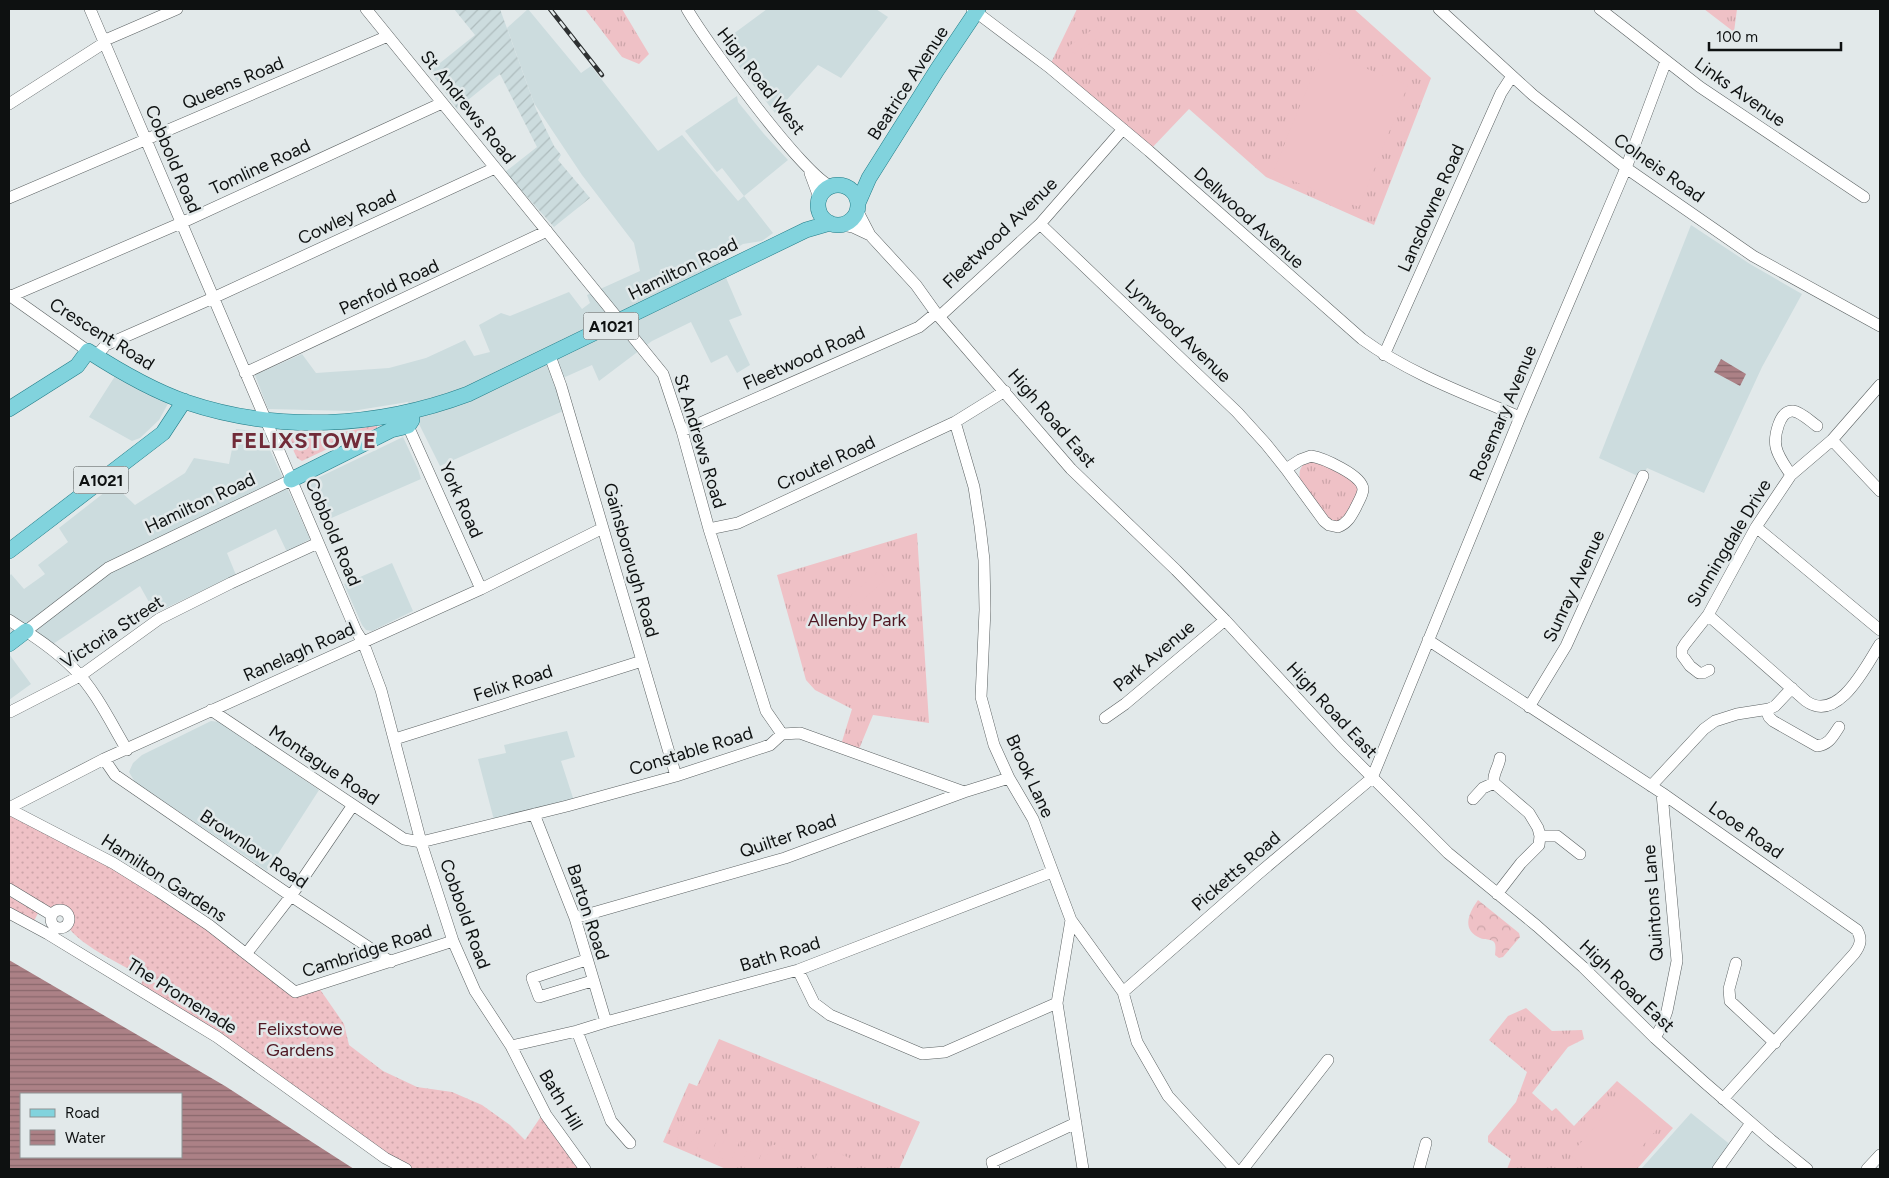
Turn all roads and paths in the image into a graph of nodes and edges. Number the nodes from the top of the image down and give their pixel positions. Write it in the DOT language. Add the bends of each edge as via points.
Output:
graph roads {
  1 [pos="90,9"];
  2 [pos="177,9"];
  3 [pos="366,9"];
  4 [pos="687,9"];
  5 [pos="1439,9"];
  6 [pos="1600,9"];
  7 [pos="975,10"];
  8 [pos="388,36"];
  9 [pos="104,42"];
  10 [pos="1666,61"];
  11 [pos="1512,76"];
  12 [pos="442,103"];
  13 [pos="9,104"];
  14 [pos="1123,129"];
  15 [pos="146,140"];
  16 [pos="495,168"];
  17 [pos="1626,168"];
  18 [pos="810,171"];
  19 [pos="869,178"];
  20 [pos="839,187"];
  21 [pos="1864,197"];
  22 [pos="9,198"];
  23 [pos="819,204"];
  24 [pos="857,206"];
  25 [pos="181,222"];
  26 [pos="836,224"];
  27 [pos="1040,224"];
  28 [pos="806,230"];
  29 [pos="547,231"];
  30 [pos="870,235"];
  31 [pos="9,296"];
  32 [pos="213,298"];
  33 [pos="938,314"];
  34 [pos="620,321"];
  35 [pos="1880,326"];
  36 [pos="92,354"];
  37 [pos="1384,355"];
  38 [pos="550,356"];
  39 [pos="245,373"];
  40 [pos="1880,384"];
  41 [pos="1005,391"];
  42 [pos="184,401"];
  43 [pos="9,409"];
  44 [pos="1520,417"];
  45 [pos="410,419"];
  46 [pos="266,420"];
  47 [pos="955,422"];
  48 [pos="1817,426"];
  49 [pos="682,432"];
  50 [pos="1832,440"];
  51 [pos="1286,469"];
  52 [pos="1790,475"];
  53 [pos="1643,476"];
  54 [pos="291,480"];
  55 [pos="1880,491"];
  56 [pos="1756,527"];
  57 [pos="603,528"];
  58 [pos="709,530"];
  59 [pos="318,543"];
  60 [pos="9,550"];
  61 [pos="481,589"];
  62 [pos="1708,615"];
  63 [pos="9,620"];
  64 [pos="1225,620"];
  65 [pos="1880,630"];
  66 [pos="26,632"];
  67 [pos="1428,640"];
  68 [pos="363,642"];
  69 [pos="9,644"];
  70 [pos="1880,644"];
  71 [pos="642,661"];
  72 [pos="1709,670"];
  73 [pos="80,676"];
  74 [pos="1792,688"];
  75 [pos="1529,707"];
  76 [pos="9,710"];
  77 [pos="211,710"];
  78 [pos="1766,710"];
  79 [pos="1105,718"];
  80 [pos="1839,727"];
  81 [pos="782,734"];
  82 [pos="395,739"];
  83 [pos="127,750"];
  84 [pos="1500,758"];
  85 [pos="104,759"];
  86 [pos="676,776"];
  87 [pos="1009,778"];
  88 [pos="1372,778"];
  89 [pos="1494,783"];
  90 [pos="1651,786"];
  91 [pos="964,792"];
  92 [pos="1662,793"];
  93 [pos="1473,799"];
  94 [pos="353,805"];
  95 [pos="9,808"];
  96 [pos="534,814"];
  97 [pos="1540,836"];
  98 [pos="421,842"];
  99 [pos="1580,854"];
  100 [pos="1052,872"];
  101 [pos="9,889"];
  102 [pos="1497,894"];
  103 [pos="291,896"];
  104 [pos="9,913"];
  105 [pos="52,915"];
  106 [pos="575,918"];
  107 [pos="1071,920"];
  108 [pos="453,941"];
  109 [pos="246,954"];
  110 [pos="586,960"];
  111 [pos="391,962"];
  112 [pos="1736,963"];
  113 [pos="798,970"];
  114 [pos="592,981"];
  115 [pos="291,991"];
  116 [pos="1123,992"];
  117 [pos="1057,1003"];
  118 [pos="606,1022"];
  119 [pos="577,1031"];
  120 [pos="1655,1038"];
  121 [pos="1775,1043"];
  122 [pos="511,1046"];
  123 [pos="1328,1060"];
  124 [pos="1723,1099"];
  125 [pos="1076,1123"];
  126 [pos="1750,1123"];
  127 [pos="630,1143"];
  128 [pos="1426,1143"];
  129 [pos="1880,1155"];
  130 [pos="406,1169"];
  131 [pos="585,1169"];
  132 [pos="994,1169"];
  133 [pos="1083,1169"];
  134 [pos="1235,1169"];
  135 [pos="1243,1169"];
  136 [pos="1419,1169"];
  137 [pos="1718,1169"];
  138 [pos="1808,1169"];
  139 [pos="1867,1169"];
  1 -- 9 [label="street, Cobbold Road"];
  2 -- 9 [label="street"];
  3 -- 8 [label="street, St Andrews Road"];
  4 -- 18 [label="street, High Road West" via="712,48"];
  5 -- 11 [label="street, Colneis Road"];
  6 -- 10 [label="street, Links Avenue"];
  7 -- 14 [label="street, Dellwood Avenue"];
  7 -- 19 [label="main road, Beatrice Avenue"];
  8 -- 12 [label="street, St Andrews Road"];
  8 -- 15 [label="street, Queens Road"];
  9 -- 13 [label="street"];
  9 -- 15 [label="street, Cobbold Road"];
  10 -- 17 [label="street, Rosemary Avenue"];
  10 -- 21 [label="street, Links Avenue" via="1730,108"];
  11 -- 17 [label="street, Colneis Road"];
  11 -- 37 [label="street, Lansdowne Road" via="1501,93"];
  12 -- 16 [label="street, St Andrews Road"];
  12 -- 25 [label="street, Tomline Road"];
  14 -- 27 [label="street, Fleetwood Avenue"];
  14 -- 37 [label="street, Dellwood Avenue" via="1340,322"];
  15 -- 22 [label="street, Queens Road"];
  15 -- 25 [label="street, Cobbold Road"];
  16 -- 29 [label="street, St Andrews Road"];
  16 -- 32 [label="street, Cowley Road"];
  17 -- 35 [label="street, Colneis Road" via="1747,252"];
  17 -- 44 [label="street, Rosemary Avenue"];
  18 -- 20 [label="street, High Road West" via="826,184"];
  18 -- 23 [label="street, High Road West"];
  19 -- 20 [label="main road" via="854,186"];
  19 -- 24 [label="main road, Beatrice Avenue"];
  20 -- 23 [label="main road" via="825,191"];
  20 -- 24 [label="main road" via="854,194"];
  23 -- 26 [label="main road" via="824,220"];
  23 -- 28 [label="main road"];
  24 -- 26 [label="main road" via="854,218"];
  24 -- 30 [label="street, High Road East"];
  25 -- 31 [label="street, Tomline Road"];
  25 -- 32 [label="street, Cobbold Road"];
  26 -- 28 [label="main road, Hamilton Road / A1021"];
  26 -- 30 [label="street, High Road East"];
  27 -- 33 [label="street, Fleetwood Avenue"];
  27 -- 51 [label="street, Lynwood Avenue" via="1237,412"];
  28 -- 34 [label="main road, Hamilton Road / A1021"];
  29 -- 34 [label="street, St Andrews Road"];
  29 -- 39 [label="street, Penfold Road"];
  30 -- 33 [label="street, High Road East"];
  31 -- 36 [label="street, Crescent Road"];
  32 -- 36 [label="street, Cowley Road"];
  32 -- 39 [label="street, Cobbold Road"];
  33 -- 41 [label="street, High Road East"];
  33 -- 49 [label="street, Fleetwood Road" via="919,326"];
  34 -- 38 [label="main road, Hamilton Road / A1021"];
  34 -- 49 [label="street, St Andrews Road" via="663,374"];
  36 -- 42 [label="main road, Crescent Road"];
  36 -- 43 [label="main road"];
  37 -- 44 [label="street, Dellwood Avenue"];
  38 -- 45 [label="main road, Hamilton Road / A1021"];
  38 -- 57 [label="street, Gainsborough Road"];
  39 -- 46 [label="street, Cobbold Road"];
  40 -- 50 [label="street, Sunningdale Drive"];
  41 -- 47 [label="street"];
  41 -- 64 [label="street, High Road East" via="1071,469"];
  42 -- 46 [label="main road, Crescent Road / A1021"];
  42 -- 60 [label="main road, A1021" via="163,433"];
  44 -- 67 [label="street, Rosemary Avenue"];
  45 -- 46 [label="main road, Hamilton Road / A1021" via="313,424"];
  45 -- 54 [label="main road, Hamilton Road"];
  45 -- 61 [label="street, York Road"];
  46 -- 54 [label="street, Cobbold Road"];
  47 -- 58 [label="street, Croutel Road" via="738,523"];
  47 -- 87 [label="street, Brook Lane" via="974,487 980,526 985,610 981,697 994,745"];
  48 -- 52 [label="street" via="1795,411 1782,418 1775,434 1776,448"];
  49 -- 58 [label="street, St Andrews Road"];
  50 -- 52 [label="street, Sunningdale Drive"];
  50 -- 55 [label="street"];
  51 -- 51 [label="street, Lynwood Avenue" via="1311,456 1357,478 1362,491 1350,519 1338,527 1327,523"];
  52 -- 56 [label="street, Sunningdale Drive"];
  53 -- 75 [label="street, Sunray Avenue" via="1566,646"];
  54 -- 59 [label="street, Cobbold Road"];
  54 -- 66 [label="street, Hamilton Road" via="108,568"];
  56 -- 62 [label="street, Sunningdale Drive"];
  56 -- 65 [label="street"];
  57 -- 61 [label="street, Ranelagh Road"];
  57 -- 71 [label="street, Gainsborough Road"];
  58 -- 81 [label="street, St Andrews Road" via="766,711"];
  59 -- 68 [label="street, Cobbold Road"];
  59 -- 73 [label="street, Victoria Street" via="159,619"];
  61 -- 68 [label="street, Ranelagh Road"];
  62 -- 72 [label="street, Sunningdale Drive" via="1682,652 1695,670 1703,673"];
  62 -- 74 [label="street"];
  63 -- 66 [label="street"];
  64 -- 79 [label="street, Park Avenue"];
  64 -- 88 [label="street, High Road East"];
  66 -- 69 [label="main road, Hamilton Road"];
  66 -- 73 [label="street" via="48,646"];
  67 -- 75 [label="street, Looe Road"];
  67 -- 88 [label="street, Rosemary Avenue"];
  68 -- 77 [label="street, Ranelagh Road"];
  68 -- 82 [label="street, Cobbold Road"];
  70 -- 74 [label="street" via="1848,692 1830,705 1813,705"];
  71 -- 82 [label="street, Felix Road"];
  71 -- 86 [label="street, Gainsborough Road"];
  73 -- 76 [label="street, Victoria Street"];
  73 -- 83 [label="street" via="101,704"];
  74 -- 78 [label="street" via="1775,706"];
  75 -- 90 [label="street, Looe Road"];
  77 -- 83 [label="street, Ranelagh Road"];
  77 -- 94 [label="street, Montague Road"];
  78 -- 80 [label="street" via="1773,722 1817,746 1830,741"];
  78 -- 90 [label="street" via="1715,720"];
  81 -- 86 [label="street, Constable Road" via="770,745"];
  81 -- 91 [label="street" via="800,733"];
  82 -- 98 [label="street, Cobbold Road"];
  83 -- 85 [label="street, Ranelagh Road"];
  84 -- 89 [label="street"];
  85 -- 95 [label="street, Ranelagh Road"];
  85 -- 103 [label="street, Brownlow Road" via="115,775"];
  86 -- 96 [label="street, Constable Road"];
  87 -- 91 [label="street, Quilter Road"];
  87 -- 100 [label="street, Brook Lane" via="1033,819"];
  88 -- 102 [label="street, High Road East" via="1448,853"];
  88 -- 116 [label="street, Picketts Road"];
  89 -- 93 [label="street" via="1482,788"];
  89 -- 97 [label="street" via="1529,813"];
  90 -- 92 [label="street, Looe Road"];
  91 -- 106 [label="street, Quilter Road" via="785,858"];
  92 -- 120 [label="street, Quintons Lane" via="1677,961 1667,1011"];
  92 -- 121 [label="street, Looe Road" via="1854,927 1860,935 1858,948"];
  94 -- 98 [label="street, Montague Road" via="404,839"];
  94 -- 103 [label="street"];
  95 -- 109 [label="street, Hamilton Gardens" via="128,872 209,925"];
  96 -- 98 [label="street, Constable Road"];
  96 -- 106 [label="street, Barton Road"];
  97 -- 99 [label="street" via="1557,836"];
  97 -- 102 [label="street" via="1539,845"];
  98 -- 108 [label="street, Cobbold Road"];
  100 -- 107 [label="street, Brook Lane"];
  100 -- 113 [label="street, Bath Road"];
  101 -- 105 [label="street"];
  102 -- 120 [label="street, High Road East" via="1583,966"];
  103 -- 109 [label="street"];
  103 -- 111 [label="street, Brownlow Road"];
  104 -- 130 [label="street, The Promenade" via="217,1037 385,1158"];
  106 -- 110 [label="street, Barton Road"];
  107 -- 116 [label="street, Brook Lane"];
  107 -- 117 [label="street"];
  108 -- 111 [label="street, Cambridge Road"];
  108 -- 122 [label="street, Cobbold Road" via="475,991"];
  109 -- 115 [label="street, Hamilton Gardens"];
  110 -- 114 [label="street, Barton Road"];
  110 -- 114 [label="street" via="532,978 539,997"];
  111 -- 115 [label="street, Cambridge Road"];
  112 -- 121 [label="street" via="1729,998"];
  113 -- 117 [label="street" via="814,1003 830,1014 922,1054 944,1052"];
  113 -- 118 [label="street, Bath Road"];
  114 -- 118 [label="street, Barton Road"];
  116 -- 134 [label="street" via="1137,1042 1168,1096"];
  117 -- 125 [label="street"];
  118 -- 119 [label="street, Bath Road"];
  119 -- 122 [label="street, Bath Road"];
  119 -- 127 [label="street" via="611,1120"];
  120 -- 124 [label="street, High Road East"];
  121 -- 124 [label="street, Looe Road"];
  122 -- 131 [label="street, Bath Hill" via="546,1115"];
  123 -- 135 [label="street"];
  124 -- 126 [label="street, High Road East"];
  125 -- 132 [label="street" via="992,1162"];
  125 -- 133 [label="street"];
  126 -- 137 [label="street"];
  126 -- 138 [label="street, High Road East"];
  128 -- 136 [label="street"];
  129 -- 139 [label="street"];
}
